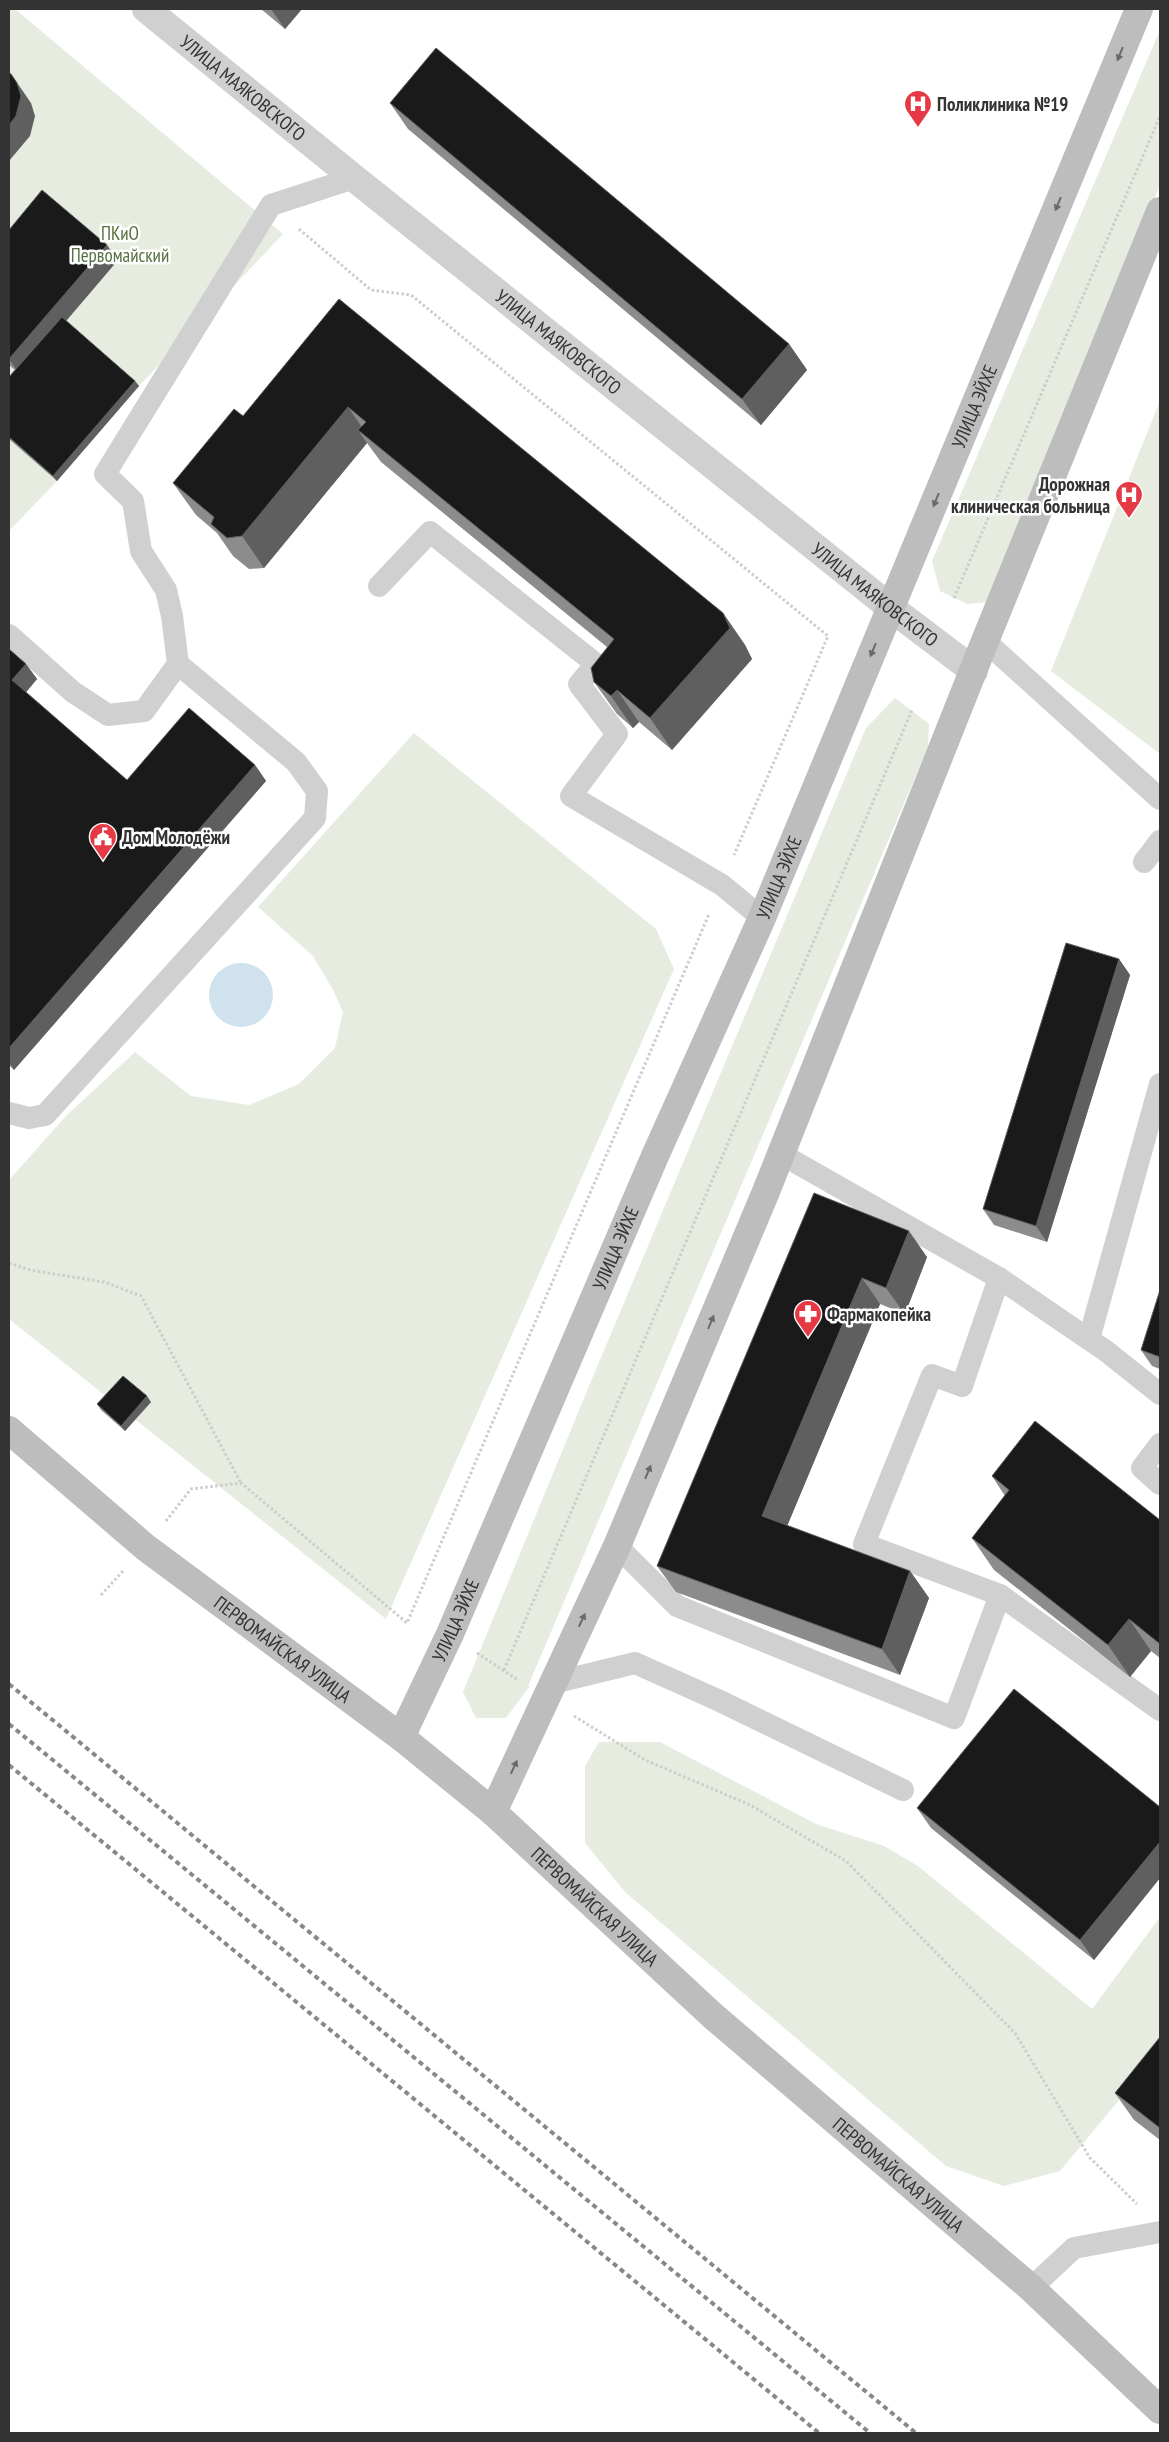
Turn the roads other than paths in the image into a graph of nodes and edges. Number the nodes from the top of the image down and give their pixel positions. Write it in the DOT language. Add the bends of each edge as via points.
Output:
graph roads {
  1 [pos="146,9"];
  2 [pos="1138,9"];
  3 [pos="354,178"];
  4 [pos="1160,211"];
  5 [pos="379,586"];
  6 [pos="891,608"];
  7 [pos="9,635"];
  8 [pos="985,641"];
  9 [pos="178,664"];
  10 [pos="974,671"];
  11 [pos="1160,799"];
  12 [pos="1160,841"];
  13 [pos="1144,862"];
  14 [pos="762,918"];
  15 [pos="1160,1084"];
  16 [pos="9,1113"];
  17 [pos="781,1154"];
  18 [pos="999,1278"];
  19 [pos="1089,1339"];
  20 [pos="1160,1394"];
  21 [pos="9,1430"];
  22 [pos="1160,1444"];
  23 [pos="1160,1484"];
  24 [pos="617,1546"];
  25 [pos="1000,1594"];
  26 [pos="549,1690"];
  27 [pos="1160,1710"];
  28 [pos="401,1738"];
  29 [pos="903,1790"];
  30 [pos="493,1812"];
  31 [pos="1153,2234"];
  32 [pos="1031,2288"];
  33 [pos="1160,2410"];
  1 -- 3 [label="street, УЛИЦА МАЯКОВСКОГО"];
  2 -- 6 [label="main road, УЛИЦА ЭЙХЕ, one-way"];
  3 -- 6 [label="street, УЛИЦА МАЯКОВСКОГО"];
  3 -- 9 [label="lane" via="271,205 105,474 133,501 141,551 166,590"];
  4 -- 8 [label="main road"];
  5 -- 14 [label="lane" via="430,532 596,664 579,684 616,734 571,796 722,885"];
  6 -- 10 [label="street, УЛИЦА МАЯКОВСКОГО"];
  6 -- 14 [label="main road, УЛИЦА ЭЙХЕ, one-way"];
  7 -- 9 [label="lane" via="73,692 108,715 144,711"];
  8 -- 10 [label="main road"];
  8 -- 11 [label="lane"];
  9 -- 16 [label="lane" via="296,762 317,791 315,818 45,1115 29,1118"];
  10 -- 17 [label="main road"];
  12 -- 13 [label="lane"];
  14 -- 28 [label="main road, УЛИЦА ЭЙХЕ" via="655,1156 450,1634"];
  15 -- 19 [label="lane"];
  17 -- 18 [label="lane"];
  24 -- 17 [label="main road, one-way"];
  18 -- 19 [label="lane"];
  18 -- 25 [label="lane" via="962,1386 932,1375 864,1544"];
  19 -- 20 [label="lane"];
  21 -- 28 [label="main road, ПЕРВОМАЙСКАЯ УЛИЦА" via="145,1547"];
  22 -- 23 [label="lane" via="1142,1468"];
  24 -- 25 [label="lane" via="677,1606 954,1718"];
  26 -- 24 [label="main road, one-way"];
  25 -- 27 [label="lane"];
  26 -- 29 [label="lane" via="635,1663"];
  30 -- 26 [label="main road, one-way"];
  28 -- 30 [label="main road, ПЕРВОМАЙСКАЯ УЛИЦА"];
  30 -- 32 [label="main road, ПЕРВОМАЙСКАЯ УЛИЦА" via="713,2016"];
  31 -- 32 [label="lane" via="1074,2248"];
  32 -- 33 [label="main road, ПЕРВОМАЙСКАЯ УЛИЦА"];
}
